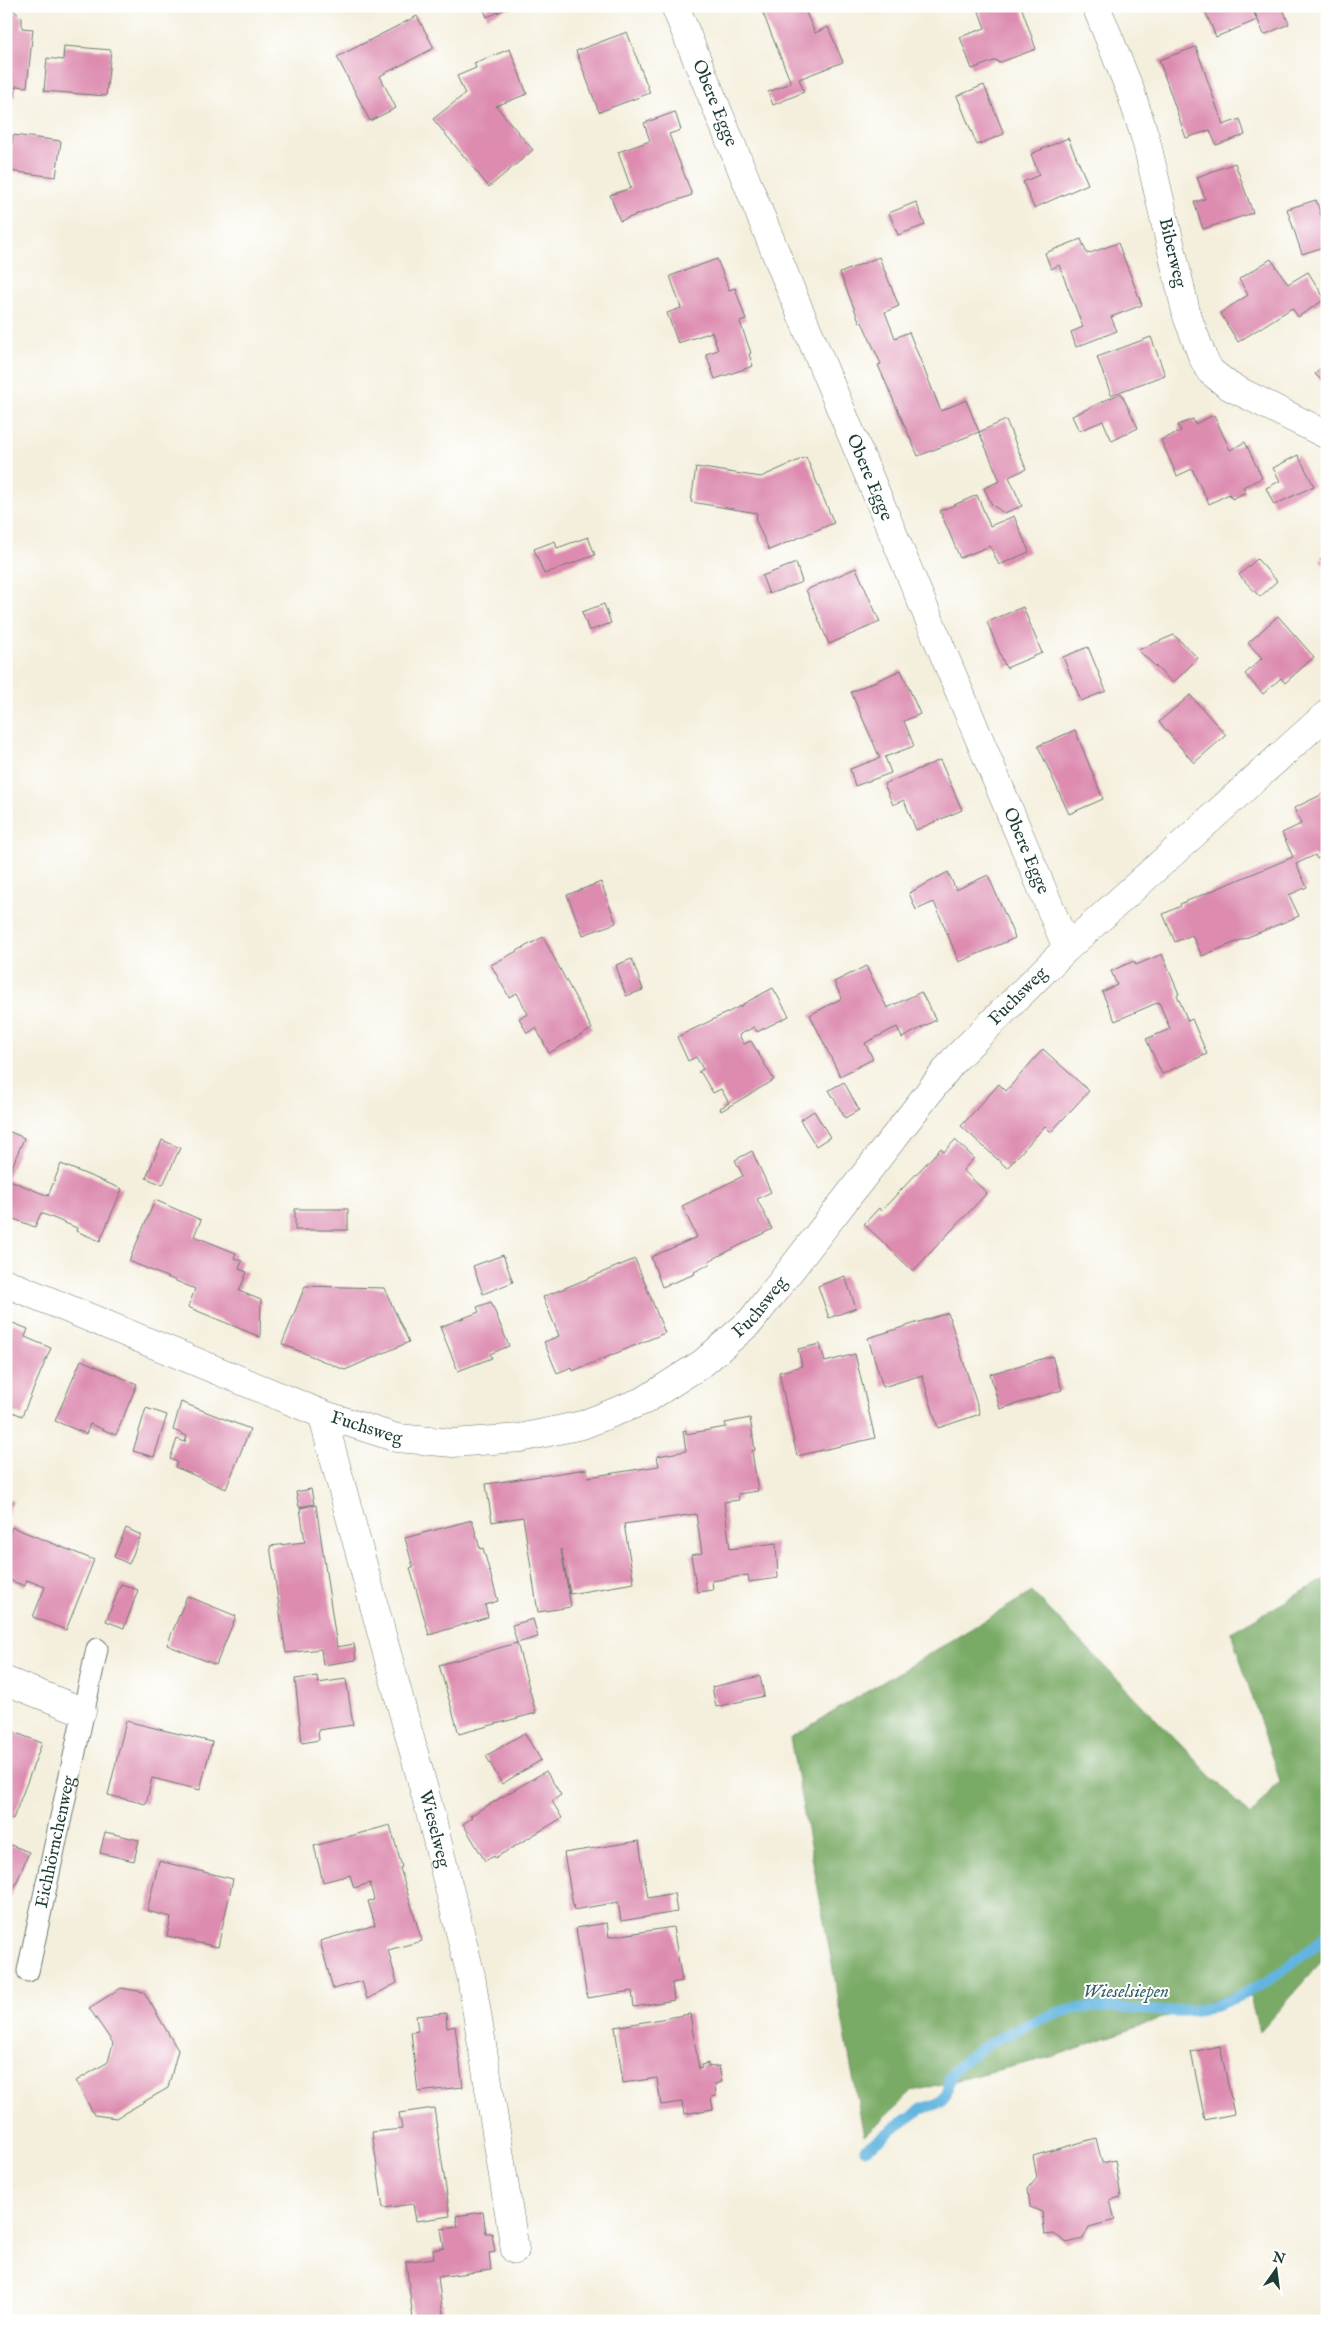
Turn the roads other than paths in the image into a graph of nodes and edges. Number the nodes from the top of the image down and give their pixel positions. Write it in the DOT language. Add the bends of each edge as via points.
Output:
graph roads {
  1 [pos="1096,6"];
  2 [pos="684,12"];
  3 [pos="1327,435"];
  4 [pos="1327,714"];
  5 [pos="1067,948"];
  6 [pos="6,1283"];
  7 [pos="322,1414"];
  8 [pos="97,1649"];
  9 [pos="6,1681"];
  10 [pos="82,1711"];
  11 [pos="28,1971"];
  12 [pos="515,2250"];
  1 -- 3 [label="street, Biberweg" via="1146,140 1187,316 1210,371 1229,386"];
  2 -- 5 [label="street, Obere Egge" via="791,291"];
  4 -- 5 [label="street, Fuchsweg"];
  5 -- 7 [label="street, Fuchsweg" via="954,1060 751,1321 703,1363 645,1400 582,1425 520,1438 453,1443 397,1438"];
  6 -- 7 [label="street, Fuchsweg"];
  7 -- 12 [label="street, Wieselweg" via="471,1976"];
  8 -- 10 [label="lane, Eichhörnchenweg"];
  9 -- 10 [label="street"];
  10 -- 11 [label="lane, Eichhörnchenweg"];
}
